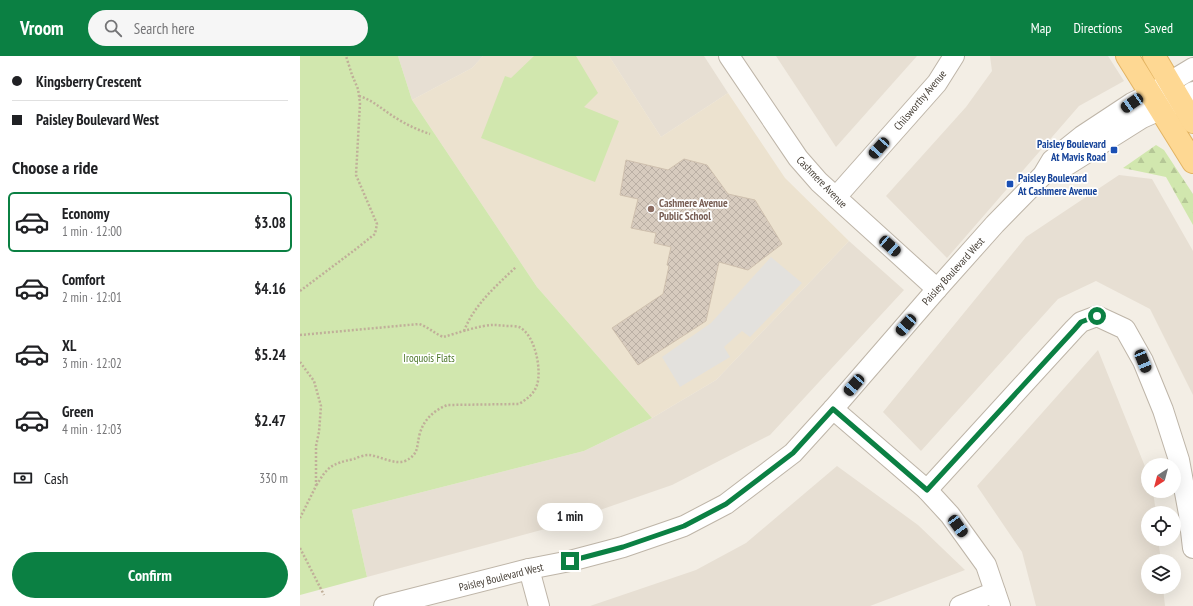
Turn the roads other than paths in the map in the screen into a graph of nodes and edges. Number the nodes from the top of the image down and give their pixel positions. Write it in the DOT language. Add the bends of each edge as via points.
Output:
graph roads {
  1 [pos="729,56"];
  2 [pos="954,56"];
  3 [pos="1128,56"];
  4 [pos="1154,56"];
  5 [pos="1193,68"];
  6 [pos="1181,92"];
  7 [pos="1155,102"];
  8 [pos="1193,122"];
  9 [pos="1193,162"];
  10 [pos="836,197"];
  11 [pos="937,289"];
  12 [pos="833,409"];
  13 [pos="927,490"];
  14 [pos="1193,548"];
  15 [pos="529,569"];
  16 [pos="997,599"];
  17 [pos="384,606"];
  18 [pos="539,606"];
  19 [pos="960,606"];
  1 -- 10 [label="street, Cashmere Avenue" via="798,158"];
  2 -- 10 [label="street, Chilsworthy Avenue" via="937,83"];
  3 -- 7 [label="main road"];
  4 -- 6 [label="main road"];
  5 -- 6 [label="street, Paisley Boulevard West"];
  6 -- 7 [label="street, Paisley Boulevard West"];
  6 -- 8 [label="main road"];
  7 -- 9 [label="main road"];
  7 -- 11 [label="street, Paisley Boulevard West" via="1132,103 1082,136 1052,160 1043,175 1010,207"];
  10 -- 11 [label="street, Cashmere Avenue"];
  11 -- 12 [label="street, Paisley Boulevard West"];
  12 -- 13 [label="street"];
  12 -- 15 [label="street, Paisley Boulevard West" via="793,453 726,504 684,526 623,547"];
  13 -- 14 [label="street" via="1081,322 1097,316 1125,330 1143,361 1163,410 1179,460"];
  13 -- 16 [label="street" via="950,515 986,565"];
  15 -- 17 [label="street, Paisley Boulevard West"];
  15 -- 18 [label="street"];
  16 -- 19 [label="street"];
}
